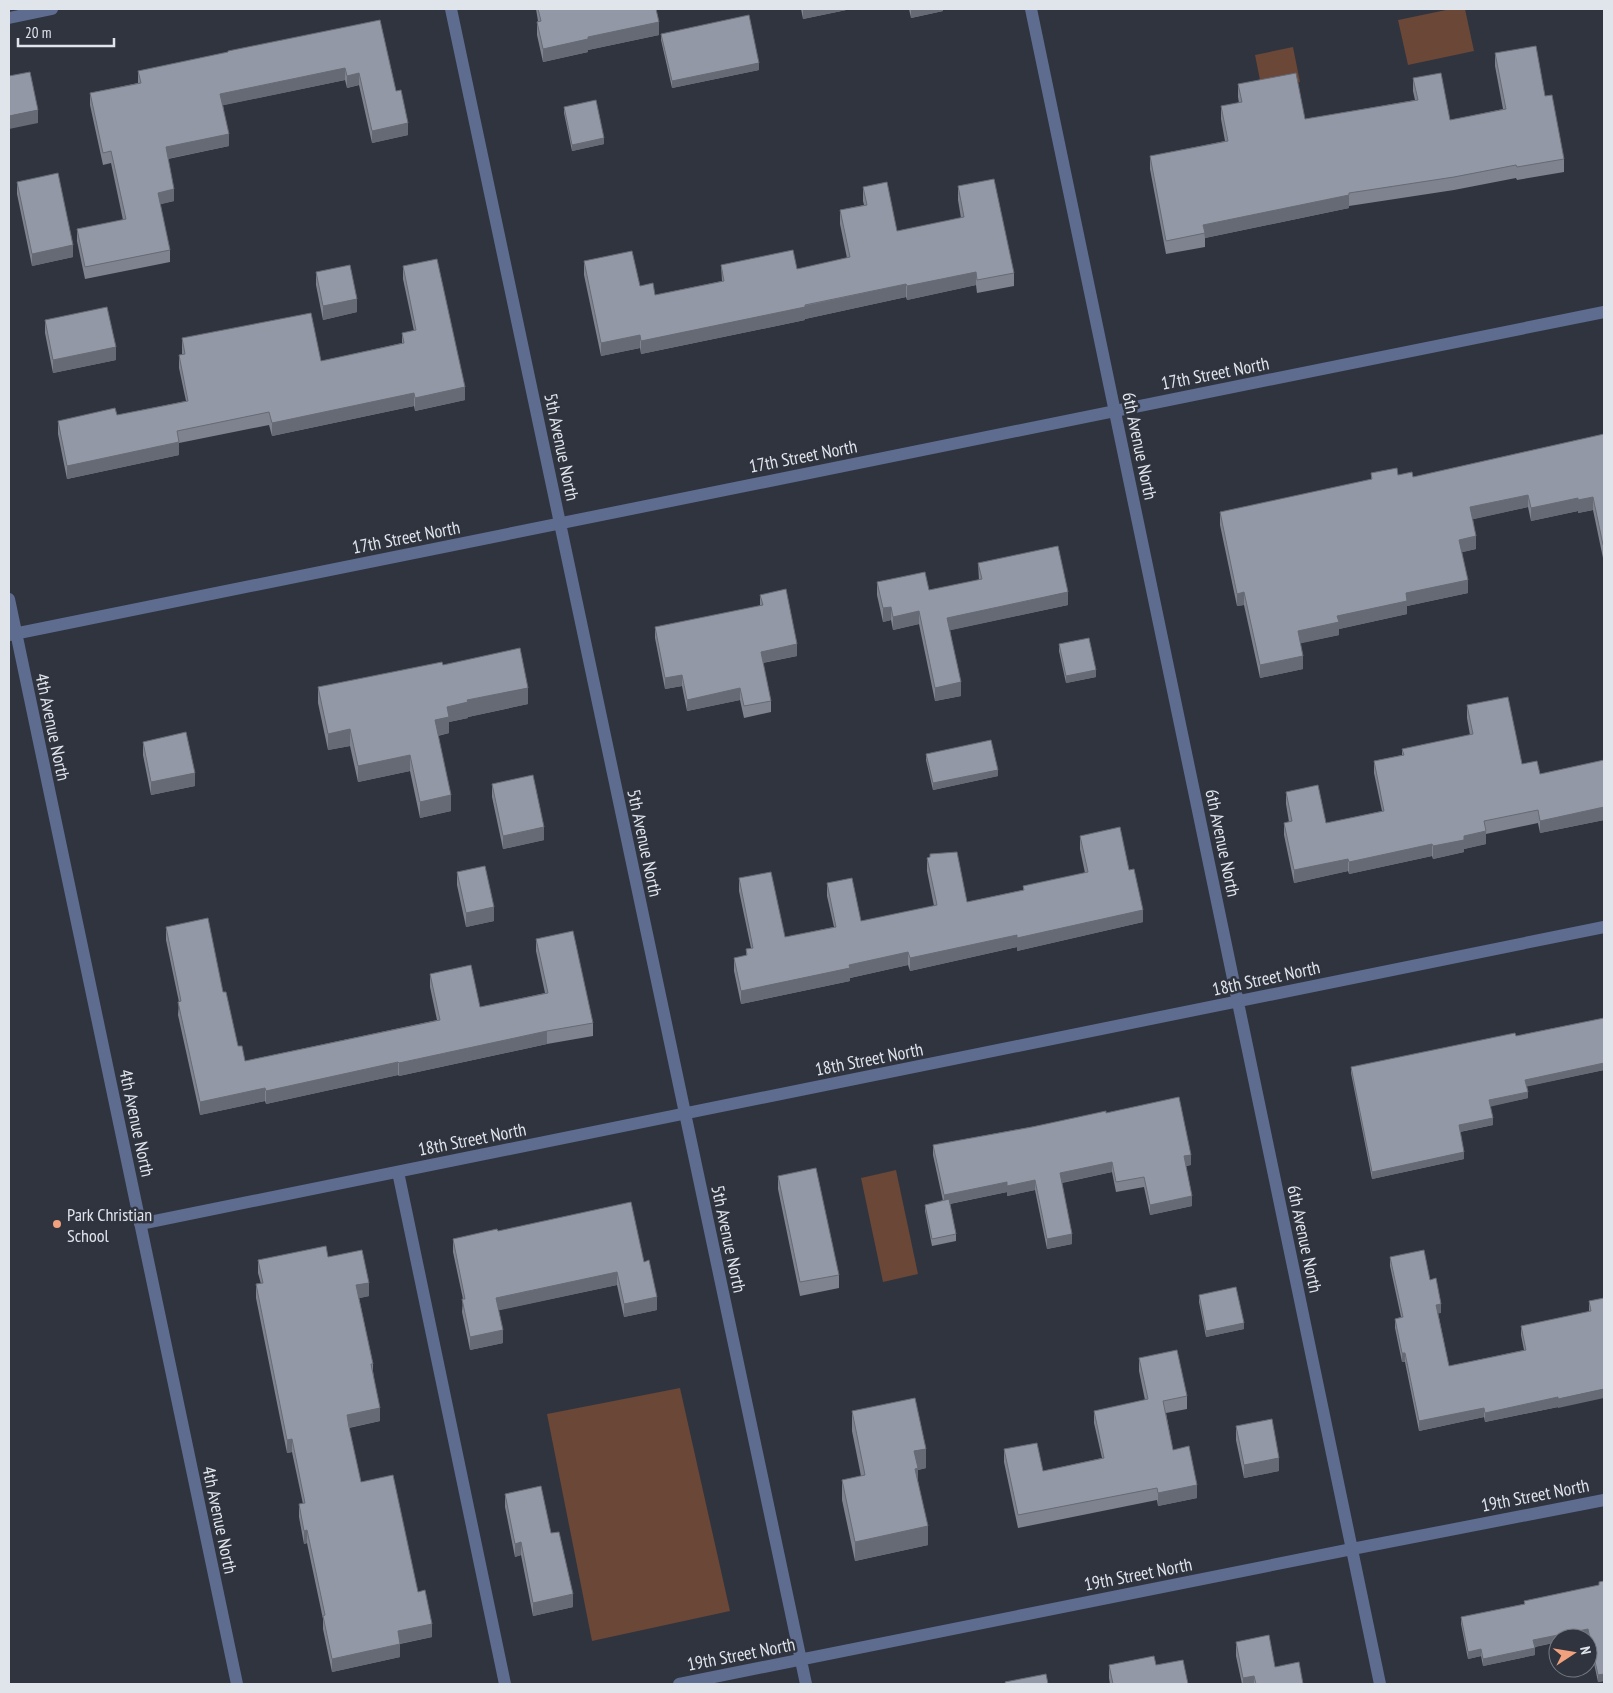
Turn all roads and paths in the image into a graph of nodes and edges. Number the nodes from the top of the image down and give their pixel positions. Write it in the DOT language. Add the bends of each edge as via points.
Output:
graph roads {
  1 [pos="52,9"];
  2 [pos="451,9"];
  3 [pos="1031,9"];
  4 [pos="9,18"];
  5 [pos="1604,312"];
  6 [pos="1114,411"];
  7 [pos="560,523"];
  8 [pos="9,599"];
  9 [pos="12,634"];
  10 [pos="1604,927"];
  11 [pos="1238,1002"];
  12 [pos="685,1114"];
  13 [pos="398,1172"];
  14 [pos="140,1224"];
  15 [pos="1604,1500"];
  16 [pos="1352,1548"];
  17 [pos="801,1660"];
  18 [pos="237,1684"];
  19 [pos="505,1684"];
  20 [pos="679,1684"];
  21 [pos="806,1684"];
  22 [pos="1380,1684"];
  1 -- 4 [label="street"];
  2 -- 7 [label="street, 5th Avenue North"];
  3 -- 6 [label="street, 6th Avenue North"];
  5 -- 6 [label="street, 17th Street North"];
  6 -- 7 [label="street, 17th Street North"];
  6 -- 11 [label="street, 6th Avenue North"];
  7 -- 9 [label="street, 17th Street North"];
  7 -- 12 [label="street, 5th Avenue North"];
  8 -- 9 [label="street, 4th Avenue North"];
  9 -- 14 [label="street, 4th Avenue North"];
  10 -- 11 [label="street, 18th Street North"];
  11 -- 12 [label="street, 18th Street North"];
  11 -- 16 [label="street, 6th Avenue North"];
  12 -- 13 [label="street, 18th Street North"];
  12 -- 17 [label="street, 5th Avenue North"];
  13 -- 14 [label="street, 18th Street North"];
  13 -- 19 [label="street"];
  14 -- 18 [label="street, 4th Avenue North"];
  15 -- 16 [label="street, 19th Street North"];
  16 -- 17 [label="street, 19th Street North"];
  16 -- 22 [label="street, 6th Avenue North"];
  17 -- 20 [label="street, 19th Street North"];
  17 -- 21 [label="street, 5th Avenue North"];
}
